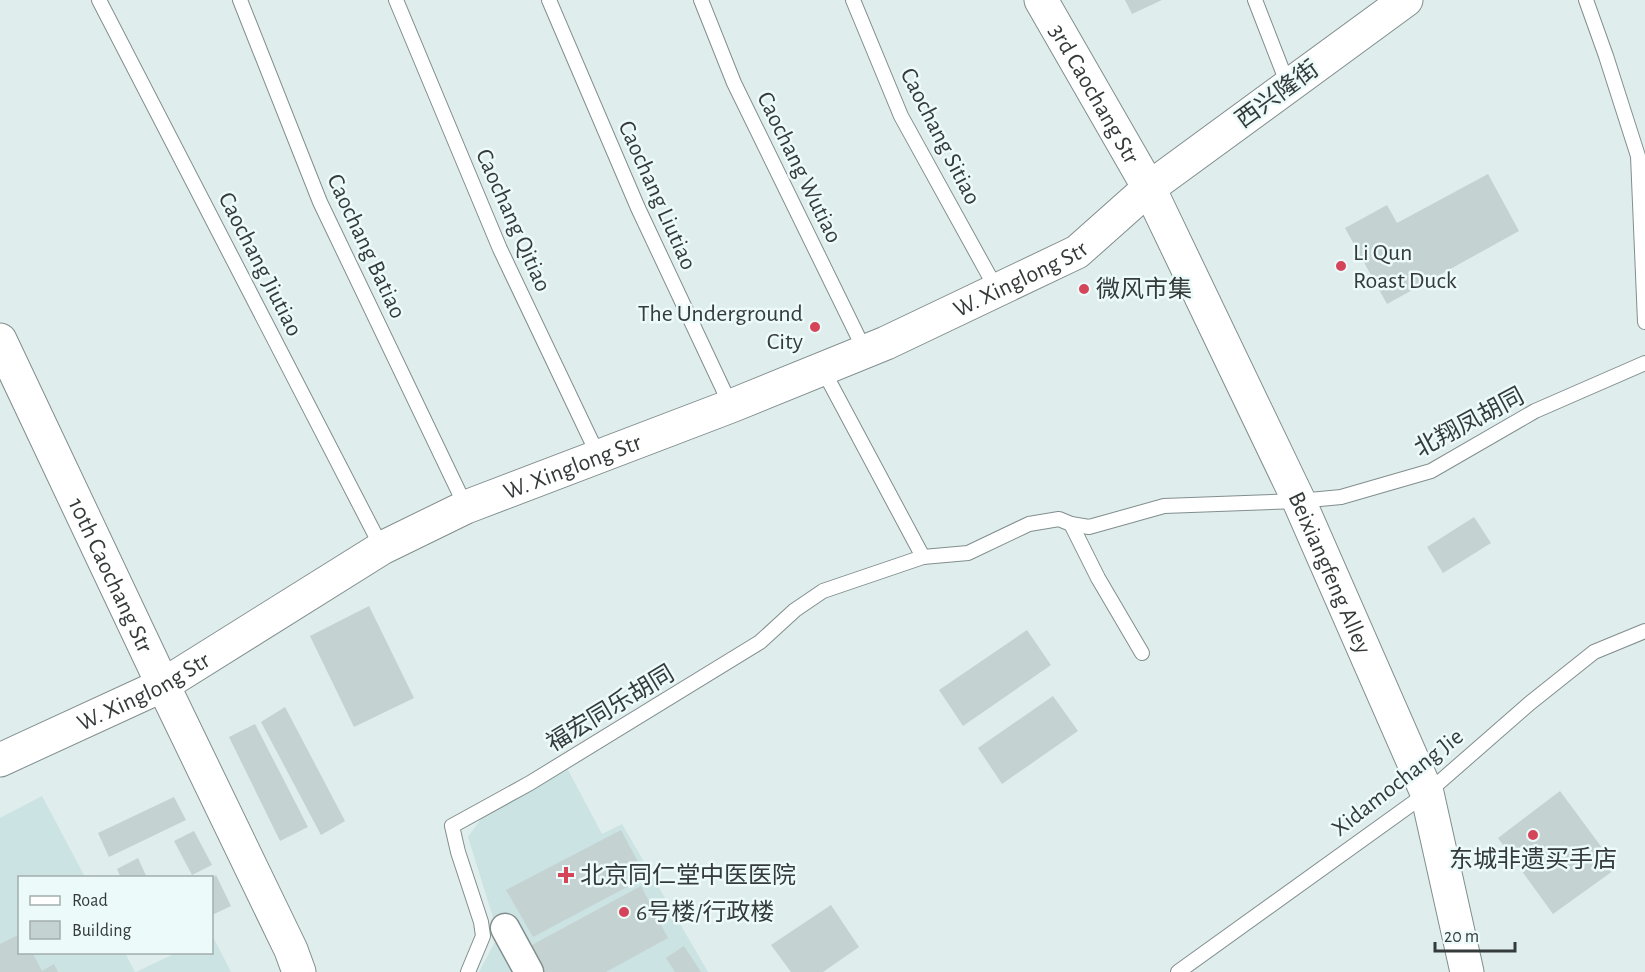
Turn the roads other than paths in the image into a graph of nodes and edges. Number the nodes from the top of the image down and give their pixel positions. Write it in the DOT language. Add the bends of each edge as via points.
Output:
graph roads {
  1 [pos="99,0"];
  2 [pos="240,0"];
  3 [pos="396,0"];
  4 [pos="549,0"];
  5 [pos="701,0"];
  6 [pos="853,0"];
  7 [pos="1041,0"];
  8 [pos="1255,0"];
  9 [pos="1406,0"];
  10 [pos="1586,0"];
  11 [pos="1288,85"];
  12 [pos="1641,156"];
  13 [pos="1149,188"];
  14 [pos="997,290"];
  15 [pos="1645,322"];
  16 [pos="0,340"];
  17 [pos="865,351"];
  18 [pos="1645,363"];
  19 [pos="821,367"];
  20 [pos="731,405"];
  21 [pos="598,455"];
  22 [pos="1299,501"];
  23 [pos="466,507"];
  24 [pos="1071,524"];
  25 [pos="382,548"];
  26 [pos="923,557"];
  27 [pos="1645,631"];
  28 [pos="1142,653"];
  29 [pos="163,685"];
  30 [pos="0,760"];
  31 [pos="1427,793"];
  32 [pos="506,928"];
  33 [pos="299,972"];
  34 [pos="468,972"];
  35 [pos="529,972"];
  36 [pos="1178,972"];
  37 [pos="1467,972"];
  1 -- 25 [label="lane, Caochang Jiutiao"];
  2 -- 23 [label="lane, Caochang Batiao" via="320,202"];
  3 -- 21 [label="lane, Caochang Qitiao" via="500,249"];
  4 -- 20 [label="lane, Caochang Liutiao" via="638,208"];
  5 -- 17 [label="lane, Caochang Wutiao" via="734,83"];
  6 -- 14 [label="lane, Caochang Sitiao" via="901,116"];
  7 -- 13 [label="street, 3rd Caochang Str"];
  8 -- 11 [label="lane"];
  9 -- 11 [label="street, 西兴隆街"];
  10 -- 12 [label="lane"];
  11 -- 13 [label="street, 西兴隆街"];
  12 -- 15 [label="lane"];
  13 -- 14 [label="street, W. Xinglong Str" via="1077,252"];
  13 -- 22 [label="street, Beixiangfeng Alley"];
  14 -- 17 [label="street, W. Xinglong Str"];
  16 -- 29 [label="street, 10th Caochang Str"];
  17 -- 19 [label="street, W. Xinglong Str"];
  18 -- 22 [label="lane, 北翔凤胡同" via="1535,411 1431,471 1341,497"];
  19 -- 20 [label="street, W. Xinglong Str"];
  19 -- 26 [label="lane"];
  20 -- 21 [label="street, W. Xinglong Str"];
  21 -- 23 [label="street, W. Xinglong Str"];
  22 -- 24 [label="lane, 北翔凤胡同" via="1164,506 1089,527"];
  22 -- 31 [label="street, Beixiangfeng Alley"];
  23 -- 25 [label="street, W. Xinglong Str"];
  24 -- 26 [label="lane, 北翔凤胡同" via="1059,519 1029,524 968,553"];
  24 -- 28 [label="lane"];
  25 -- 29 [label="street, W. Xinglong Str"];
  26 -- 34 [label="lane, 福宏同乐胡同" via="824,591 795,610 760,642 530,783 452,826 483,936"];
  27 -- 31 [label="lane, Xidamochang Jie" via="1594,652"];
  29 -- 30 [label="street, W. Xinglong Str"];
  29 -- 33 [label="street, 10th Caochang Str"];
  31 -- 36 [label="lane, Xidamochang Jie"];
  31 -- 37 [label="street, Beixiangfeng Alley"];
  32 -- 35 [label="street"];
}
